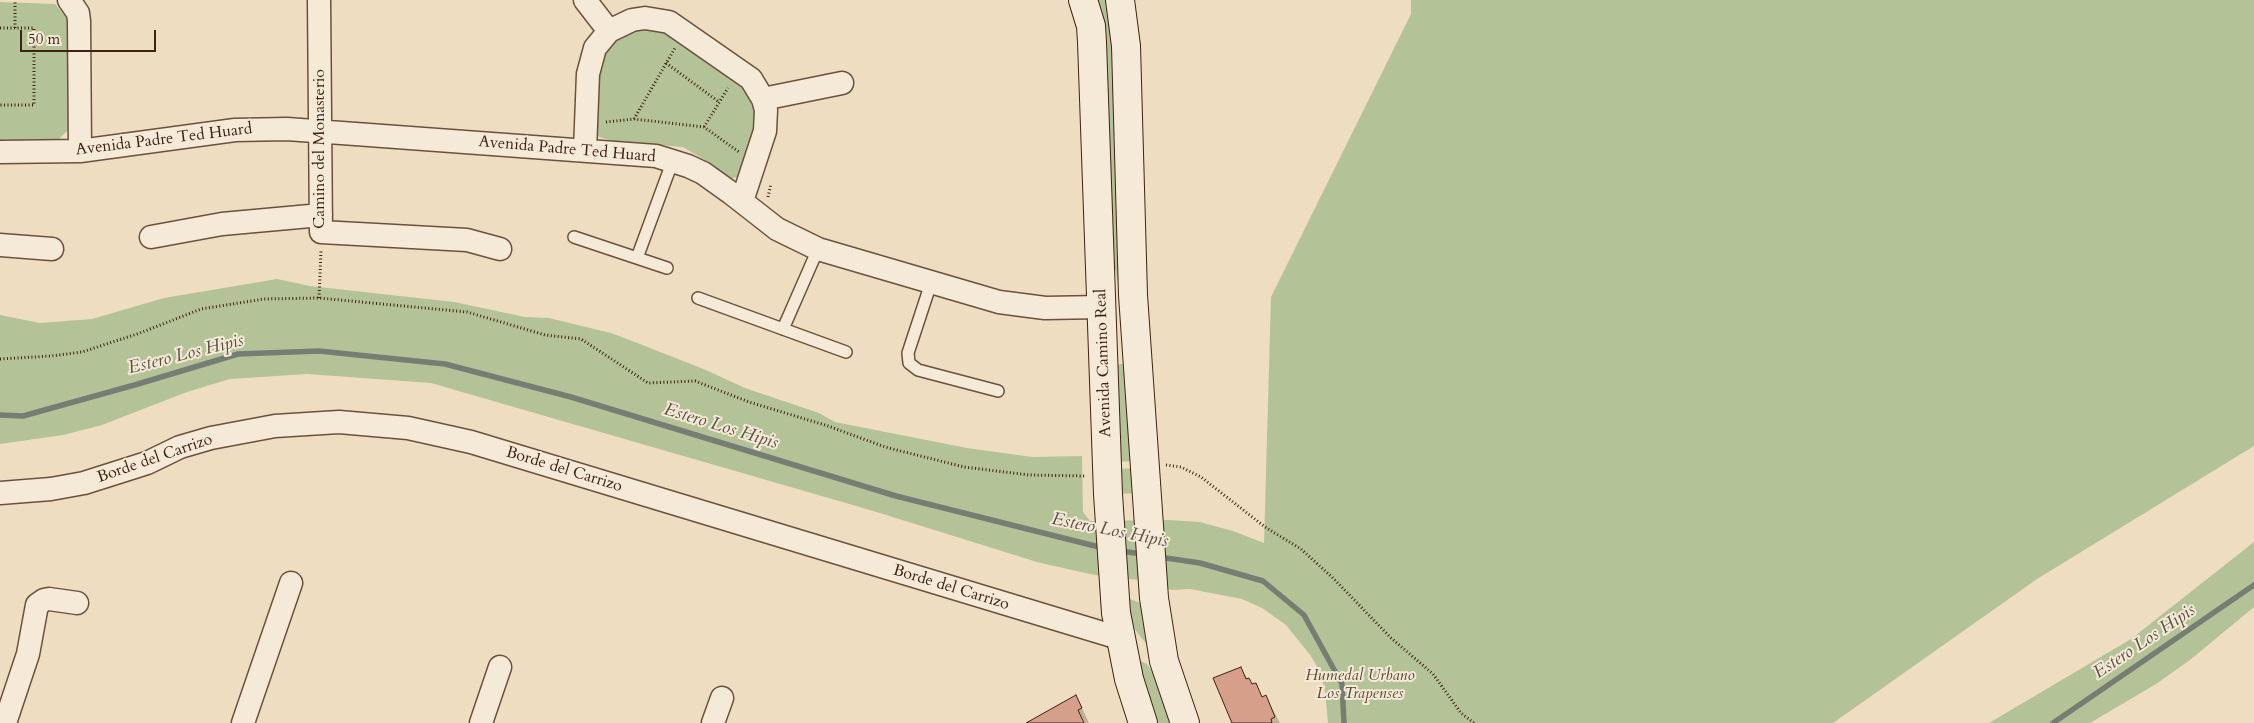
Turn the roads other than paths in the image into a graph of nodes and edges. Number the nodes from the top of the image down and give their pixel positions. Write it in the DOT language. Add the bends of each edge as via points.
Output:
graph roads {
  1 [pos="69,0"];
  2 [pos="319,0"];
  3 [pos="585,0"];
  4 [pos="1083,0"];
  5 [pos="1120,0"];
  6 [pos="609,31"];
  7 [pos="842,83"];
  8 [pos="763,99"];
  9 [pos="320,131"];
  10 [pos="585,150"];
  11 [pos="80,151"];
  12 [pos="0,152"];
  13 [pos="673,160"];
  14 [pos="742,201"];
  15 [pos="321,223"];
  16 [pos="151,237"];
  17 [pos="574,237"];
  18 [pos="0,245"];
  19 [pos="52,249"];
  20 [pos="500,249"];
  21 [pos="818,249"];
  22 [pos="637,258"];
  23 [pos="667,268"];
  24 [pos="931,283"];
  25 [pos="698,298"];
  26 [pos="1102,307"];
  27 [pos="783,329"];
  28 [pos="1103,336"];
  29 [pos="846,352"];
  30 [pos="1137,355"];
  31 [pos="998,391"];
  32 [pos="0,493"];
  33 [pos="291,583"];
  34 [pos="77,603"];
  35 [pos="1119,638"];
  36 [pos="500,667"];
  37 [pos="1173,688"];
  38 [pos="722,698"];
  39 [pos="5,723"];
  40 [pos="243,723"];
  41 [pos="481,723"];
  42 [pos="713,723"];
  43 [pos="1143,723"];
  44 [pos="1185,723"];
  1 -- 11 [label="street" via="78,13 79,21"];
  2 -- 9 [label="street, Camino del Monasterio"];
  3 -- 6 [label="street"];
  4 -- 26 [label="main road, Avenida Camino Real" via="1092,42"];
  5 -- 30 [label="main road, Avenida Camino Real" via="1126,46"];
  6 -- 8 [label="street" via="620,24 645,18 669,22 740,70 756,86"];
  6 -- 10 [label="street" via="592,56 588,74"];
  7 -- 8 [label="street"];
  8 -- 14 [label="street" via="766,120"];
  9 -- 10 [label="street, Avenida Padre Ted Huard"];
  9 -- 11 [label="street, Avenida Padre Ted Huard" via="278,128 235,130"];
  9 -- 15 [label="street, Camino del Monasterio"];
  10 -- 13 [label="street, Avenida Padre Ted Huard"];
  11 -- 12 [label="street, Avenida Padre Ted Huard"];
  13 -- 14 [label="street, Avenida Padre Ted Huard" via="703,173"];
  13 -- 22 [label="lane"];
  14 -- 21 [label="street, Avenida Padre Ted Huard" via="777,229"];
  15 -- 16 [label="street" via="222,224"];
  15 -- 20 [label="street" via="467,240"];
  17 -- 22 [label="lane"];
  18 -- 19 [label="street"];
  21 -- 24 [label="street, Avenida Padre Ted Huard"];
  21 -- 27 [label="lane"];
  22 -- 23 [label="lane"];
  24 -- 26 [label="street, Avenida Padre Ted Huard" via="1013,305"];
  24 -- 31 [label="lane" via="908,353 909,363 918,370"];
  25 -- 27 [label="lane"];
  26 -- 28 [label="main road, Avenida Camino Real"];
  27 -- 29 [label="lane"];
  28 -- 30 [label="main road" via="1110,347 1128,356"];
  28 -- 35 [label="main road, Avenida Camino Real" via="1100,485"];
  30 -- 37 [label="main road, Avenida Camino Real" via="1154,469 1154,598 1164,661"];
  32 -- 35 [label="street, Borde del Carrizo" via="84,483 140,465 180,447 267,427 339,422 408,428 472,442"];
  33 -- 40 [label="street"];
  34 -- 39 [label="street" via="49,599 38,605 28,654"];
  35 -- 37 [label="main road" via="1142,651"];
  35 -- 43 [label="main road, Avenida Camino Real"];
  36 -- 41 [label="street"];
  37 -- 44 [label="main road"];
  38 -- 42 [label="street"];
}
